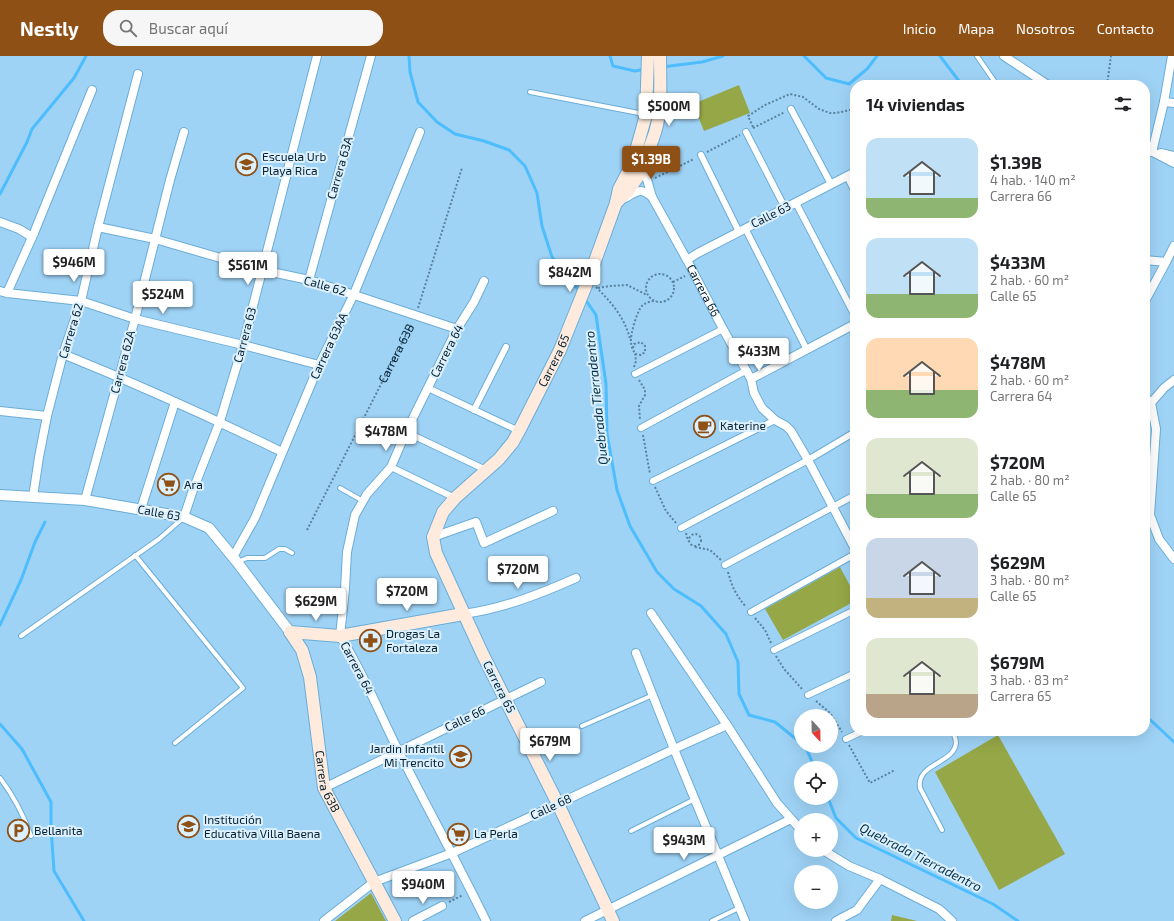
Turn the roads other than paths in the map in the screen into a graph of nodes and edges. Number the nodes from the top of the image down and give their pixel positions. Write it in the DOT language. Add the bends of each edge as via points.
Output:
graph roads {
  1 [pos="317,56"];
  2 [pos="371,56"];
  3 [pos="648,56"];
  4 [pos="660,56"];
  5 [pos="977,56"];
  6 [pos="1172,56"];
  7 [pos="1007,57"];
  8 [pos="138,74"];
  9 [pos="654,79"];
  10 [pos="994,80"];
  11 [pos="1041,80"];
  12 [pos="92,90"];
  13 [pos="530,92"];
  14 [pos="1164,102"];
  15 [pos="1174,103"];
  16 [pos="791,109"];
  17 [pos="646,115"];
  18 [pos="184,132"];
  19 [pos="420,132"];
  20 [pos="746,132"];
  21 [pos="1150,144"];
  22 [pos="1150,150"];
  23 [pos="1150,151"];
  24 [pos="701,155"];
  25 [pos="1174,156"];
  26 [pos="1174,163"];
  27 [pos="639,172"];
  28 [pos="850,174"];
  29 [pos="846,176"];
  30 [pos="850,183"];
  31 [pos="831,184"];
  32 [pos="652,197"];
  33 [pos="796,202"];
  34 [pos="616,203"];
  35 [pos="785,208"];
  36 [pos="1,222"];
  37 [pos="98,227"];
  38 [pos="742,230"];
  39 [pos="32,237"];
  40 [pos="155,239"];
  41 [pos="1174,246"];
  42 [pos="687,260"];
  43 [pos="1150,260"];
  44 [pos="1166,262"];
  45 [pos="262,270"];
  46 [pos="309,280"];
  47 [pos="484,281"];
  48 [pos="4,292"];
  49 [pos="1150,292"];
  50 [pos="354,294"];
  51 [pos="81,301"];
  52 [pos="850,306"];
  53 [pos="135,319"];
  54 [pos="850,327"];
  55 [pos="457,329"];
  56 [pos="723,329"];
  57 [pos="243,345"];
  58 [pos="506,347"];
  59 [pos="807,350"];
  60 [pos="63,354"];
  61 [pos="319,366"];
  62 [pos="747,370"];
  63 [pos="635,374"];
  64 [pos="120,377"];
  65 [pos="751,379"];
  66 [pos="1174,380"];
  67 [pos="428,388"];
  68 [pos="1150,398"];
  69 [pos="175,402"];
  70 [pos="1150,407"];
  71 [pos="474,410"];
  72 [pos="0,411"];
  73 [pos="47,416"];
  74 [pos="775,420"];
  75 [pos="220,421"];
  76 [pos="642,428"];
  77 [pos="519,431"];
  78 [pos="406,432"];
  79 [pos="850,435"];
  80 [pos="282,452"];
  81 [pos="808,460"];
  82 [pos="391,467"];
  83 [pos="486,470"];
  84 [pos="653,481"];
  85 [pos="340,488"];
  86 [pos="0,495"];
  87 [pos="33,497"];
  88 [pos="454,498"];
  89 [pos="850,498"];
  90 [pos="86,500"];
  91 [pos="363,501"];
  92 [pos="833,508"];
  93 [pos="141,509"];
  94 [pos="553,511"];
  95 [pos="1150,515"];
  96 [pos="1150,515"];
  97 [pos="184,517"];
  98 [pos="680,528"];
  99 [pos="433,537"];
  100 [pos="850,540"];
  101 [pos="292,553"];
  102 [pos="135,555"];
  103 [pos="850,557"];
  104 [pos="1174,559"];
  105 [pos="235,560"];
  106 [pos="725,566"];
  107 [pos="576,578"];
  108 [pos="751,612"];
  109 [pos="850,612"];
  110 [pos="463,614"];
  111 [pos="651,614"];
  112 [pos="290,632"];
  113 [pos="21,636"];
  114 [pos="340,636"];
  115 [pos="774,650"];
  116 [pos="636,653"];
  117 [pos="850,675"];
  118 [pos="541,682"];
  119 [pos="653,695"];
  120 [pos="808,695"];
  121 [pos="505,700"];
  122 [pos="727,725"];
  123 [pos="582,726"];
  124 [pos="852,736"];
  125 [pos="955,736"];
  126 [pos="846,739"];
  127 [pos="174,743"];
  128 [pos="674,748"];
  129 [pos="398,751"];
  130 [pos="0,778"];
  131 [pos="324,788"];
  132 [pos="695,799"];
  133 [pos="558,804"];
  134 [pos="791,819"];
  135 [pos="794,822"];
  136 [pos="942,830"];
  137 [pos="630,831"];
  138 [pos="31,836"];
  139 [pos="452,853"];
  140 [pos="719,855"];
  141 [pos="834,857"];
  142 [pos="880,879"];
  143 [pos="374,882"];
  144 [pos="442,906"];
  145 [pos="740,908"];
  146 [pos="608,910"];
  147 [pos="324,921"];
  148 [pos="395,921"];
  149 [pos="413,921"];
  150 [pos="486,921"];
  151 [pos="585,921"];
  152 [pos="613,921"];
  153 [pos="712,921"];
  154 [pos="745,921"];
  155 [pos="836,921"];
  156 [pos="952,921"];
  1 -- 45 [label="street, Carrera 63"];
  2 -- 46 [label="street, Carrera 63A"];
  3 -- 9 [label="main road"];
  4 -- 9 [label="main road"];
  5 -- 10 [label="lane"];
  6 -- 14 [label="street"];
  7 -- 11 [label="street"];
  8 -- 37 [label="street, Carrera 62"];
  9 -- 17 [label="main road"];
  9 -- 27 [label="main road" via="659,115"];
  12 -- 39 [label="street"];
  13 -- 17 [label="lane"];
  14 -- 15 [label="street"];
  14 -- 21 [label="street"];
  16 -- 31 [label="street"];
  17 -- 27 [label="main road"];
  18 -- 40 [label="street, Carrera 62A"];
  19 -- 50 [label="street, Carrera 63AA"];
  20 -- 35 [label="street"];
  22 -- 25 [label="street"];
  23 -- 26 [label="street"];
  24 -- 38 [label="street"];
  27 -- 32 [label="street, Carrera 66"];
  27 -- 34 [label="main road, Carrera 65" via="619,189"];
  28 -- 29 [label="street, Calle 63"];
  29 -- 30 [label="street"];
  29 -- 31 [label="street, Calle 63"];
  31 -- 33 [label="street, Calle 63"];
  32 -- 34 [label="street" via="641,190"];
  32 -- 42 [label="street, Carrera 66"];
  33 -- 35 [label="street, Calle 63"];
  33 -- 52 [label="street"];
  34 -- 77 [label="main road, Carrera 65" via="591,283"];
  35 -- 38 [label="street, Calle 63"];
  36 -- 39 [label="street"];
  37 -- 40 [label="street, Calle 62"];
  37 -- 51 [label="street, Carrera 62"];
  38 -- 42 [label="street, Calle 63"];
  38 -- 59 [label="street"];
  39 -- 48 [label="street"];
  40 -- 45 [label="street, Calle 62"];
  40 -- 53 [label="street, Carrera 62A"];
  41 -- 44 [label="street"];
  42 -- 56 [label="street, Carrera 66"];
  43 -- 44 [label="street"];
  44 -- 49 [label="street"];
  45 -- 46 [label="street, Calle 62"];
  45 -- 57 [label="street, Carrera 63"];
  46 -- 50 [label="street, Calle 62"];
  47 -- 55 [label="street, Carrera 64"];
  48 -- 51 [label="street"];
  50 -- 55 [label="street, Calle 62"];
  50 -- 61 [label="street, Carrera 63AA"];
  51 -- 53 [label="street"];
  51 -- 60 [label="street, Carrera 62"];
  53 -- 57 [label="street"];
  53 -- 64 [label="street, Carrera 62A"];
  54 -- 59 [label="street"];
  55 -- 67 [label="street, Carrera 64"];
  56 -- 62 [label="street, Carrera 66"];
  56 -- 63 [label="street"];
  57 -- 61 [label="street"];
  57 -- 75 [label="street, Carrera 63"];
  58 -- 71 [label="street"];
  59 -- 65 [label="street"];
  60 -- 64 [label="street"];
  60 -- 73 [label="street, Carrera 62"];
  61 -- 80 [label="street, Carrera 63AA"];
  62 -- 65 [label="street, Carrera 66"];
  62 -- 76 [label="street"];
  64 -- 69 [label="street"];
  64 -- 90 [label="street, Carrera 62A"];
  65 -- 74 [label="street, Carrera 66" via="754,393 762,408"];
  66 -- 68 [label="street"];
  67 -- 71 [label="street"];
  67 -- 78 [label="street, Carrera 64"];
  69 -- 75 [label="street"];
  69 -- 93 [label="street"];
  70 -- 95 [label="street" via="1156,429"];
  71 -- 77 [label="street"];
  72 -- 73 [label="street"];
  73 -- 87 [label="street, Carrera 62"];
  74 -- 81 [label="street, Carrera 66" via="786,426"];
  74 -- 84 [label="street"];
  75 -- 80 [label="street"];
  75 -- 97 [label="street, Carrera 63"];
  77 -- 83 [label="main road, Carrera 65" via="499,459"];
  78 -- 82 [label="street, Carrera 64"];
  78 -- 83 [label="street"];
  79 -- 81 [label="street"];
  80 -- 105 [label="street, Carrera 63AA"];
  81 -- 92 [label="street, Carrera 66"];
  81 -- 98 [label="street"];
  82 -- 88 [label="street"];
  82 -- 91 [label="street, Carrera 64"];
  83 -- 88 [label="main road, Carrera 65"];
  85 -- 91 [label="lane"];
  86 -- 87 [label="street, Calle 63"];
  87 -- 90 [label="street, Calle 63"];
  88 -- 99 [label="main road, Carrera 65" via="443,512"];
  89 -- 92 [label="street"];
  90 -- 93 [label="street, Calle 63"];
  91 -- 114 [label="street, Carrera 64" via="355,515 347,552"];
  92 -- 100 [label="street, Carrera 66"];
  92 -- 106 [label="street"];
  93 -- 97 [label="street, Calle 63"];
  94 -- 99 [label="street" via="484,543 476,522"];
  96 -- 104 [label="street" via="1159,539"];
  97 -- 102 [label="lane" via="159,539"];
  97 -- 105 [label="street, Calle 63" via="208,528"];
  99 -- 110 [label="main road, Carrera 65" via="436,553"];
  101 -- 105 [label="lane" via="279,549 265,558"];
  102 -- 113 [label="lane"];
  102 -- 127 [label="lane" via="243,688"];
  103 -- 108 [label="street"];
  105 -- 112 [label="street, Calle 63"];
  107 -- 110 [label="street" via="518,601"];
  109 -- 115 [label="street"];
  110 -- 114 [label="main road"];
  110 -- 121 [label="main road, Carrera 65"];
  111 -- 122 [label="street"];
  112 -- 114 [label="main road"];
  112 -- 131 [label="main road, Carrera 63B" via="302,650 310,677"];
  114 -- 129 [label="street, Carrera 64" via="352,655"];
  116 -- 119 [label="street"];
  117 -- 120 [label="street"];
  118 -- 121 [label="street, Calle 66"];
  119 -- 123 [label="lane"];
  119 -- 128 [label="street"];
  121 -- 129 [label="street, Calle 66"];
  121 -- 133 [label="main road, Carrera 65"];
  122 -- 128 [label="street, Calle 68"];
  122 -- 134 [label="street" via="777,803"];
  124 -- 126 [label="street"];
  125 -- 136 [label="lane" via="954,749 925,771 919,782"];
  128 -- 132 [label="street"];
  128 -- 133 [label="street, Calle 68"];
  129 -- 131 [label="street, Calle 66"];
  129 -- 139 [label="street, Carrera 64"];
  130 -- 138 [label="lane" via="22,812"];
  131 -- 143 [label="main road, Carrera 63B"];
  132 -- 137 [label="lane"];
  132 -- 140 [label="street"];
  133 -- 139 [label="street, Calle 68"];
  133 -- 146 [label="main road, Carrera 65"];
  134 -- 135 [label="street"];
  134 -- 140 [label="street"];
  139 -- 143 [label="street, Calle 68"];
  139 -- 150 [label="street, Carrera 64"];
  140 -- 145 [label="street"];
  140 -- 146 [label="street"];
  141 -- 142 [label="street"];
  142 -- 155 [label="street" via="857,910"];
  142 -- 156 [label="street" via="939,909"];
  143 -- 147 [label="street, Calle 68"];
  143 -- 148 [label="main road, Carrera 63B"];
  144 -- 149 [label="street"];
  145 -- 153 [label="lane"];
  145 -- 154 [label="street"];
  146 -- 151 [label="street"];
  146 -- 152 [label="main road, Carrera 65"];
}
